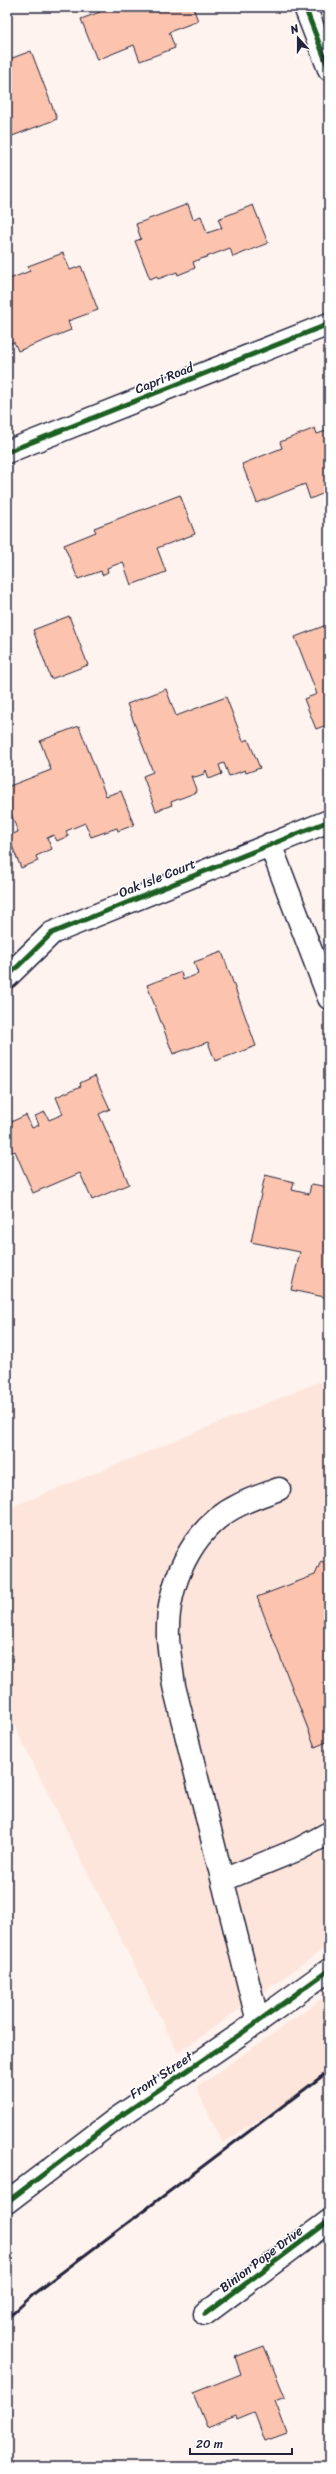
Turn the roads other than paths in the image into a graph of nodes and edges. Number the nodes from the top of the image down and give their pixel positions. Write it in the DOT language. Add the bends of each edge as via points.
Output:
graph roads {
  1 [pos="305,7"];
  2 [pos="329,69"];
  3 [pos="329,324"];
  4 [pos="7,452"];
  5 [pos="329,821"];
  6 [pos="270,844"];
  7 [pos="7,977"];
  8 [pos="329,998"];
  9 [pos="279,1489"];
  10 [pos="329,1833"];
  11 [pos="223,1880"];
  12 [pos="329,1970"];
  13 [pos="258,2022"];
  14 [pos="7,2202"];
  15 [pos="329,2221"];
  16 [pos="205,2314"];
  1 -- 2 [label="street"];
  3 -- 4 [label="street, Capri Road"];
  5 -- 6 [label="street, Oak Isle Court"];
  6 -- 7 [label="street, Oak Isle Court" via="52,933"];
  6 -- 8 [label="street"];
  9 -- 11 [label="street" via="238,1505 208,1527 188,1551 173,1591 168,1636 174,1686"];
  10 -- 11 [label="street" via="299,1849"];
  11 -- 13 [label="street"];
  12 -- 13 [label="street, Front Street"];
  13 -- 14 [label="street, Front Street" via="116,2119"];
  15 -- 16 [label="street, Binion Pope Drive"];
}
